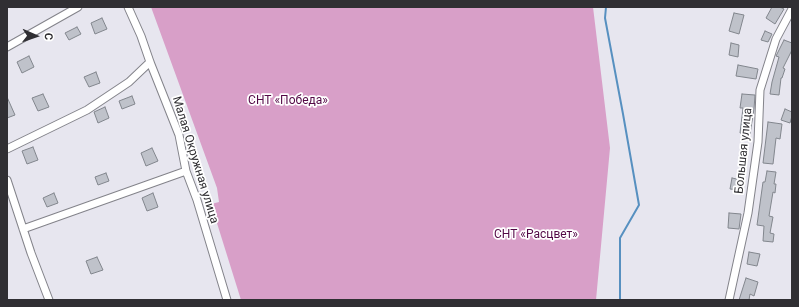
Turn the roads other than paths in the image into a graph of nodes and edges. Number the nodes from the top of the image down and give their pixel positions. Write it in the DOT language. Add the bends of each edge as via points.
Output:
graph roads {
  1 [pos="78,7"];
  2 [pos="128,7"];
  3 [pos="792,9"];
  4 [pos="7,48"];
  5 [pos="150,62"];
  6 [pos="7,149"];
  7 [pos="186,171"];
  8 [pos="7,180"];
  9 [pos="23,229"];
  10 [pos="49,300"];
  11 [pos="228,300"];
  12 [pos="729,300"];
  1 -- 4 [label="street"];
  2 -- 5 [label="street, Малая Окружная улица"];
  3 -- 12 [label="street, Большая улица" via="776,39 760,90 758,142 748,213"];
  5 -- 6 [label="street" via="128,82 87,110"];
  5 -- 7 [label="street, Малая Окружная улица" via="178,135"];
  7 -- 9 [label="street"];
  7 -- 11 [label="street, Малая Окружная улица"];
  8 -- 9 [label="street"];
  9 -- 10 [label="street"];
}
